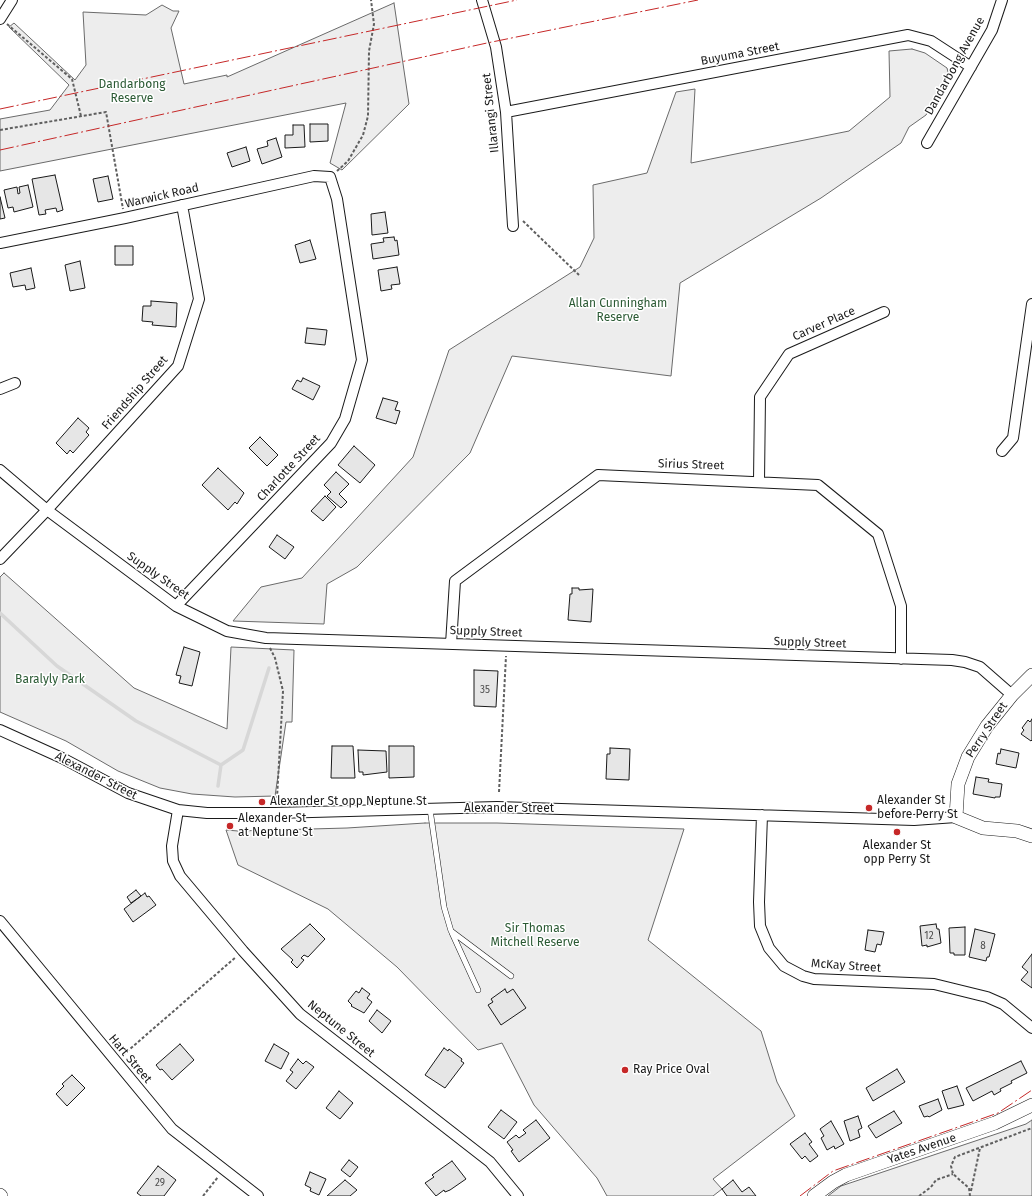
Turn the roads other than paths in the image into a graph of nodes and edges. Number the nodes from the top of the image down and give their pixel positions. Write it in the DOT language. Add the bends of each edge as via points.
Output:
graph roads {
  1 [pos="12,0"];
  2 [pos="482,0"];
  3 [pos="1002,0"];
  4 [pos="0,19"];
  5 [pos="971,67"];
  6 [pos="506,112"];
  7 [pos="927,143"];
  8 [pos="330,177"];
  9 [pos="182,205"];
  10 [pos="513,226"];
  11 [pos="0,243"];
  12 [pos="1032,304"];
  13 [pos="884,312"];
  14 [pos="1027,369"];
  15 [pos="15,383"];
  16 [pos="0,389"];
  17 [pos="1002,452"];
  18 [pos="0,470"];
  19 [pos="759,481"];
  20 [pos="48,510"];
  21 [pos="0,559"];
  22 [pos="176,606"];
  23 [pos="451,644"];
  24 [pos="901,659"];
  25 [pos="1032,675"];
  26 [pos="1012,695"];
  27 [pos="0,730"];
  28 [pos="430,809"];
  29 [pos="178,810"];
  30 [pos="762,815"];
  31 [pos="956,817"];
  32 [pos="1032,836"];
  33 [pos="0,922"];
  34 [pos="451,930"];
  35 [pos="511,976"];
  36 [pos="478,990"];
  37 [pos="1032,1028"];
  38 [pos="1032,1105"];
  39 [pos="258,1196"];
  40 [pos="518,1196"];
  41 [pos="814,1196"];
  1 -- 4 [label="street"];
  2 -- 6 [label="street, Illarangi Street" via="496,47"];
  3 -- 5 [label="street, Dandarbong Avenue" via="992,30"];
  5 -- 6 [label="street, Buyuma Street" via="931,41 908,35"];
  5 -- 7 [label="street, Dandarbong Avenue"];
  6 -- 10 [label="street, Illarangi Street"];
  8 -- 9 [label="street, Warwick Road" via="314,176"];
  8 -- 22 [label="street, Charlotte Street" via="337,199 362,360 345,419 331,443"];
  9 -- 11 [label="street, Warwick Road"];
  9 -- 20 [label="street, Friendship Street" via="199,299 178,366"];
  12 -- 14 [label="street"];
  13 -- 19 [label="street, Carver Place" via="789,354 760,397"];
  14 -- 17 [label="street" via="1013,438"];
  15 -- 16 [label="street"];
  18 -- 20 [label="street, Supply Street"];
  19 -- 23 [label="street, Sirius Street" via="598,475 455,581"];
  19 -- 24 [label="street, Sirius Street" via="818,484 878,534 900,606"];
  20 -- 21 [label="street, Friendship Street"];
  20 -- 22 [label="street, Supply Street"];
  22 -- 23 [label="street, Supply Street" via="227,631 265,638"];
  23 -- 24 [label="street, Supply Street"];
  24 -- 26 [label="street, Supply Street" via="965,662 980,667"];
  25 -- 26 [label="street, Perry Street"];
  26 -- 31 [label="street, Perry Street" via="987,726 962,769 957,792"];
  27 -- 29 [label="street, Alexander Street" via="62,758 128,794"];
  28 -- 29 [label="street, Alexander Street" via="275,813"];
  28 -- 30 [label="street, Alexander Street" via="497,807"];
  28 -- 34 [label="lane" via="444,907"];
  29 -- 40 [label="street, Neptune Street" via="172,846 173,861 180,876 243,951 300,1014 490,1162"];
  30 -- 31 [label="street, Alexander Street" via="914,820"];
  30 -- 37 [label="street, McKay Street" via="760,926 769,948 784,966 814,979 934,984 987,996 1003,1004"];
  31 -- 32 [label="street, Alexander Street" via="983,828 1016,831"];
  33 -- 39 [label="street, Hart Street" via="172,1129"];
  34 -- 35 [label="lane"];
  34 -- 36 [label="lane"];
  38 -- 41 [label="street, Yates Avenue" via="995,1123 846,1175"];
}
